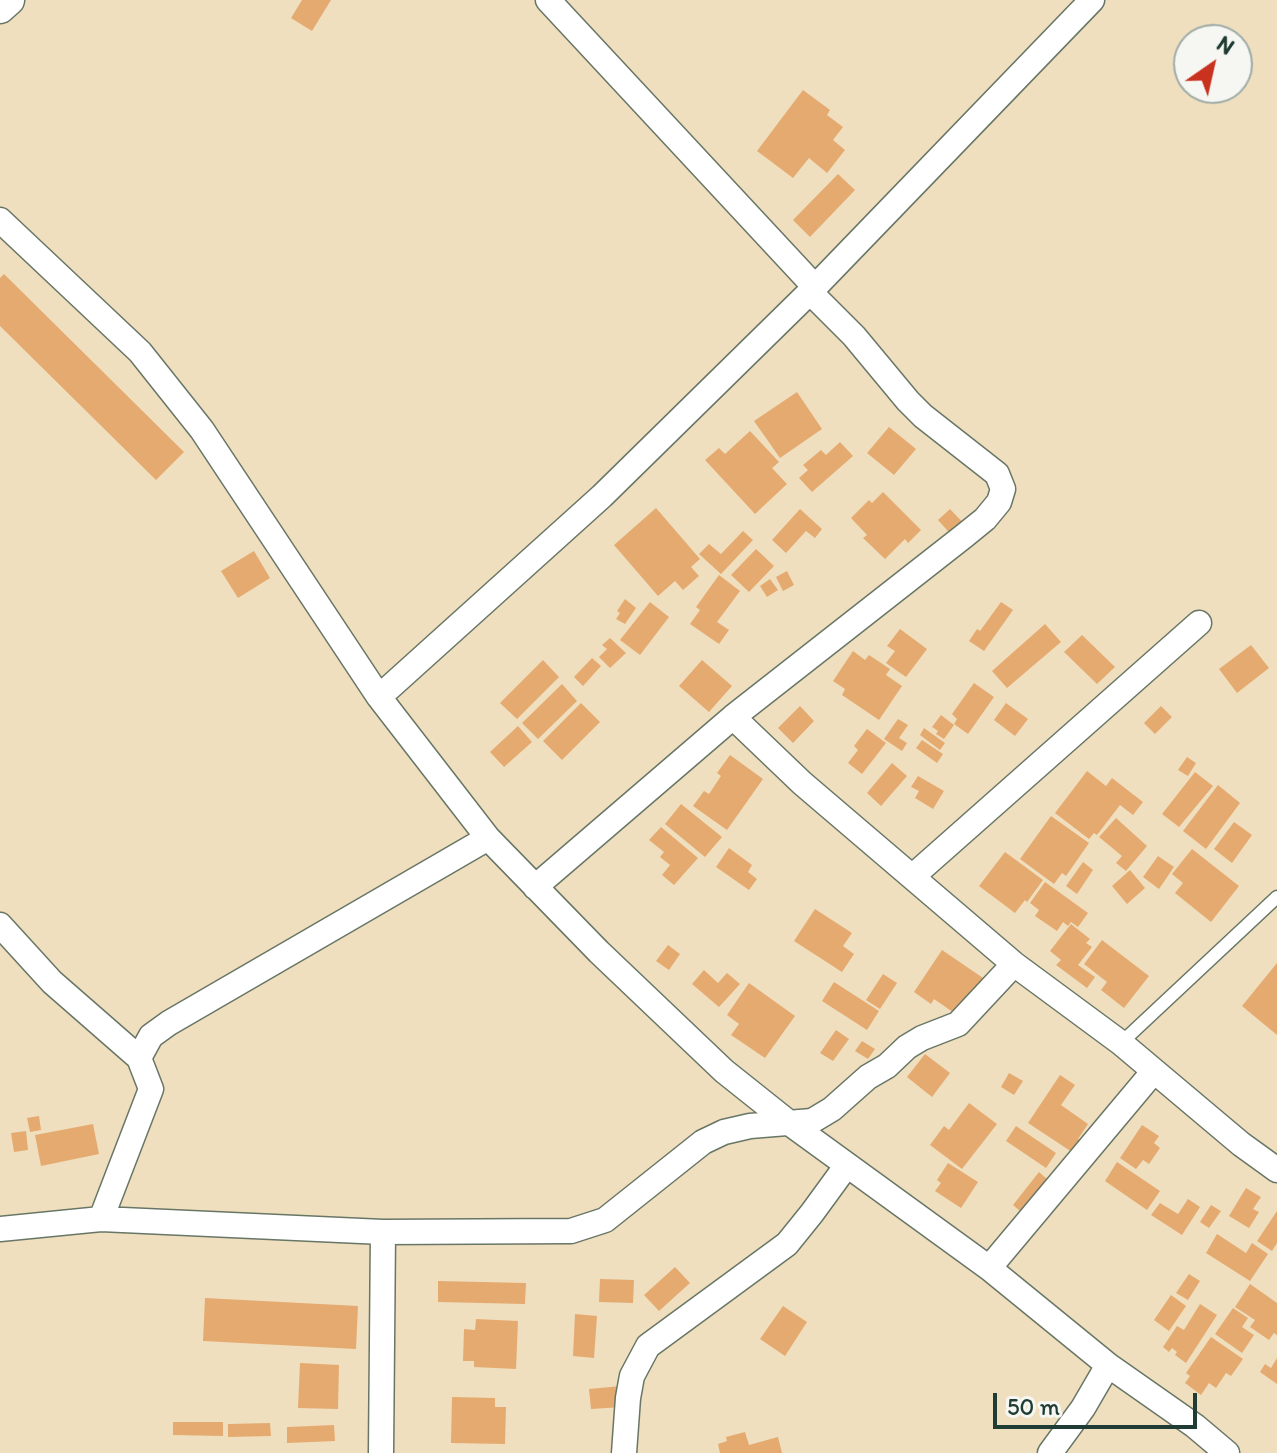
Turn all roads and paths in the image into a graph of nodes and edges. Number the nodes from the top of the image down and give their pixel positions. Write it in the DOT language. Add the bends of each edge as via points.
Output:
graph roads {
  1 [pos="9,0"];
  2 [pos="548,0"];
  3 [pos="1092,0"];
  4 [pos="0,8"];
  5 [pos="0,220"];
  6 [pos="813,289"];
  7 [pos="1199,623"];
  8 [pos="379,697"];
  9 [pos="733,717"];
  10 [pos="488,838"];
  11 [pos="913,876"];
  12 [pos="535,887"];
  13 [pos="1277,897"];
  14 [pos="0,925"];
  15 [pos="1014,964"];
  16 [pos="1121,1043"];
  17 [pos="139,1058"];
  18 [pos="1154,1071"];
  19 [pos="788,1122"];
  20 [pos="847,1165"];
  21 [pos="1277,1170"];
  22 [pos="101,1219"];
  23 [pos="0,1229"];
  24 [pos="383,1232"];
  25 [pos="989,1268"];
  26 [pos="1108,1365"];
  27 [pos="381,1453"];
  28 [pos="624,1453"];
  29 [pos="1050,1453"];
  30 [pos="1227,1453"];
  1 -- 4 [label="street"];
  2 -- 6 [label="street"];
  3 -- 6 [label="street"];
  5 -- 8 [label="street" via="140,352 202,430"];
  6 -- 8 [label="street" via="602,496"];
  6 -- 9 [label="street" via="908,401 997,474 1003,489 985,519"];
  7 -- 11 [label="street"];
  8 -- 10 [label="street"];
  9 -- 11 [label="street"];
  9 -- 12 [label="street"];
  10 -- 12 [label="street"];
  10 -- 17 [label="street" via="169,1023 151,1036"];
  11 -- 15 [label="street"];
  12 -- 19 [label="street" via="724,1071"];
  13 -- 16 [label="lane"];
  14 -- 17 [label="street" via="52,982"];
  15 -- 16 [label="street"];
  15 -- 19 [label="street" via="958,1024 907,1047 812,1121"];
  16 -- 18 [label="street"];
  17 -- 22 [label="street" via="151,1089"];
  18 -- 21 [label="street"];
  18 -- 25 [label="street"];
  19 -- 20 [label="street"];
  19 -- 24 [label="street" via="724,1132 703,1142 605,1220 571,1231"];
  20 -- 25 [label="street"];
  20 -- 28 [label="street" via="787,1244 648,1346 632,1376"];
  22 -- 23 [label="street"];
  22 -- 24 [label="street"];
  24 -- 27 [label="street"];
  25 -- 26 [label="street"];
  26 -- 29 [label="street"];
  26 -- 30 [label="street"];
}
